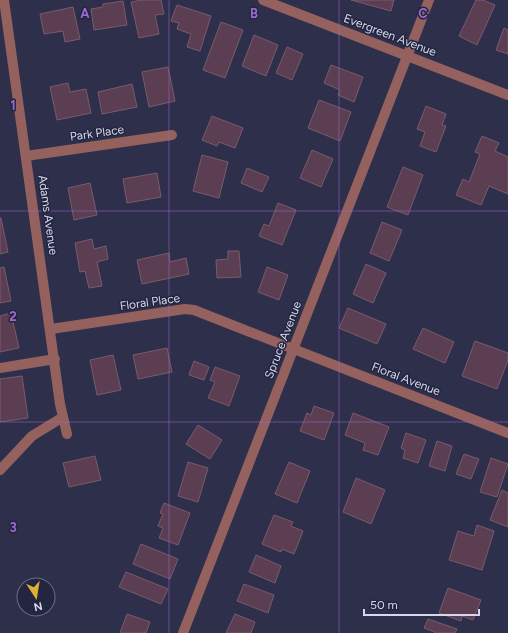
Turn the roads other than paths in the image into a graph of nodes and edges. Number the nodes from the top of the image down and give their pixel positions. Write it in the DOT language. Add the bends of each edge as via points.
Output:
graph roads {
  1 [pos="4,0"];
  2 [pos="263,0"];
  3 [pos="429,0"];
  4 [pos="407,56"];
  5 [pos="508,95"];
  6 [pos="172,135"];
  7 [pos="26,156"];
  8 [pos="51,329"];
  9 [pos="294,349"];
  10 [pos="54,359"];
  11 [pos="0,368"];
  12 [pos="64,417"];
  13 [pos="508,433"];
  14 [pos="67,434"];
  15 [pos="0,470"];
  16 [pos="183,633"];
  1 -- 7 [label="street, Adams Avenue"];
  2 -- 4 [label="street, Evergreen Avenue"];
  3 -- 4 [label="street, Spruce Avenue"];
  4 -- 5 [label="street, Evergreen Avenue"];
  4 -- 9 [label="street, Spruce Avenue"];
  6 -- 7 [label="street, Park Place"];
  7 -- 8 [label="street, Adams Avenue"];
  8 -- 9 [label="street, Floral Place" via="185,309 194,310"];
  8 -- 10 [label="street, Adams Avenue"];
  9 -- 13 [label="street, Floral Avenue"];
  9 -- 16 [label="street, Spruce Avenue"];
  10 -- 11 [label="street"];
  10 -- 12 [label="street, Adams Avenue"];
  12 -- 14 [label="street, Adams Avenue"];
  12 -- 15 [label="street" via="32,436"];
}
